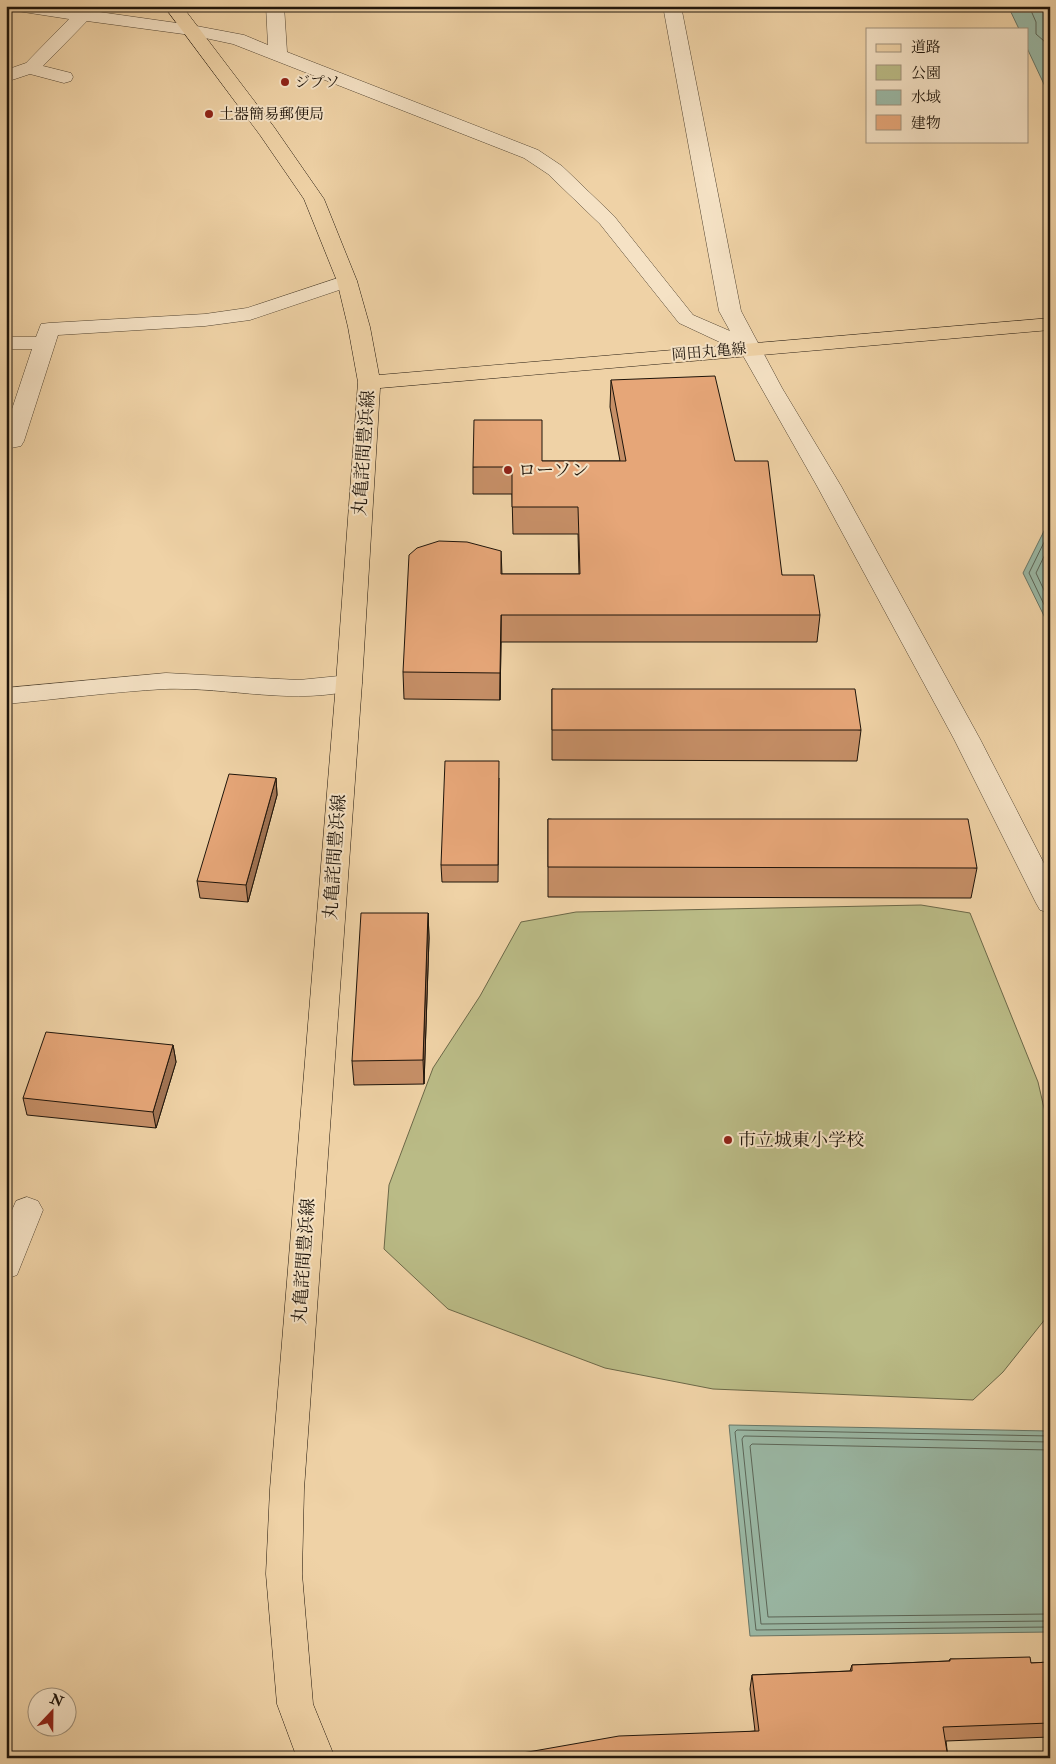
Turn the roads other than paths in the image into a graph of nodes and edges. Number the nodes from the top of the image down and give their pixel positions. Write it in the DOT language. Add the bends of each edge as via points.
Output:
graph roads {
  1 [pos="17,6"];
  2 [pos="173,6"];
  3 [pos="275,6"];
  4 [pos="672,6"];
  5 [pos="83,15"];
  6 [pos="191,30"];
  7 [pos="278,55"];
  8 [pos="27,68"];
  9 [pos="6,77"];
  10 [pos="64,77"];
  11 [pos="347,281"];
  12 [pos="1050,324"];
  13 [pos="44,343"];
  14 [pos="6,344"];
  15 [pos="750,348"];
  16 [pos="369,382"];
  17 [pos="6,442"];
  18 [pos="349,683"];
  19 [pos="6,696"];
  20 [pos="1050,903"];
  21 [pos="27,1210"];
  22 [pos="6,1266"];
  23 [pos="316,1758"];
  1 -- 5 [label="street"];
  2 -- 6 [label="main road, 丸亀詫間豊浜線"];
  3 -- 7 [label="street"];
  4 -- 15 [label="street" via="730,311"];
  5 -- 6 [label="street"];
  5 -- 8 [label="street" via="32,67"];
  6 -- 7 [label="street" via="238,39"];
  6 -- 11 [label="main road, 丸亀詫間豊浜線" via="314,199"];
  7 -- 15 [label="street" via="531,154 555,170 608,220 686,319"];
  8 -- 9 [label="street"];
  8 -- 10 [label="street"];
  11 -- 13 [label="street" via="250,314 205,320 49,329"];
  11 -- 16 [label="main road, 丸亀詫間豊浜線"];
  12 -- 15 [label="main road, 岡田丸亀線"];
  13 -- 14 [label="street"];
  13 -- 17 [label="street" via="13,442"];
  15 -- 16 [label="main road, 岡田丸亀線"];
  15 -- 20 [label="street" via="967,739"];
  16 -- 18 [label="main road, 丸亀詫間豊浜線"];
  18 -- 19 [label="street" via="299,688 166,681"];
  18 -- 23 [label="main road, 丸亀詫間豊浜線" via="287,1490 284,1574 295,1704"];
  21 -- 22 [label="street"];
}
